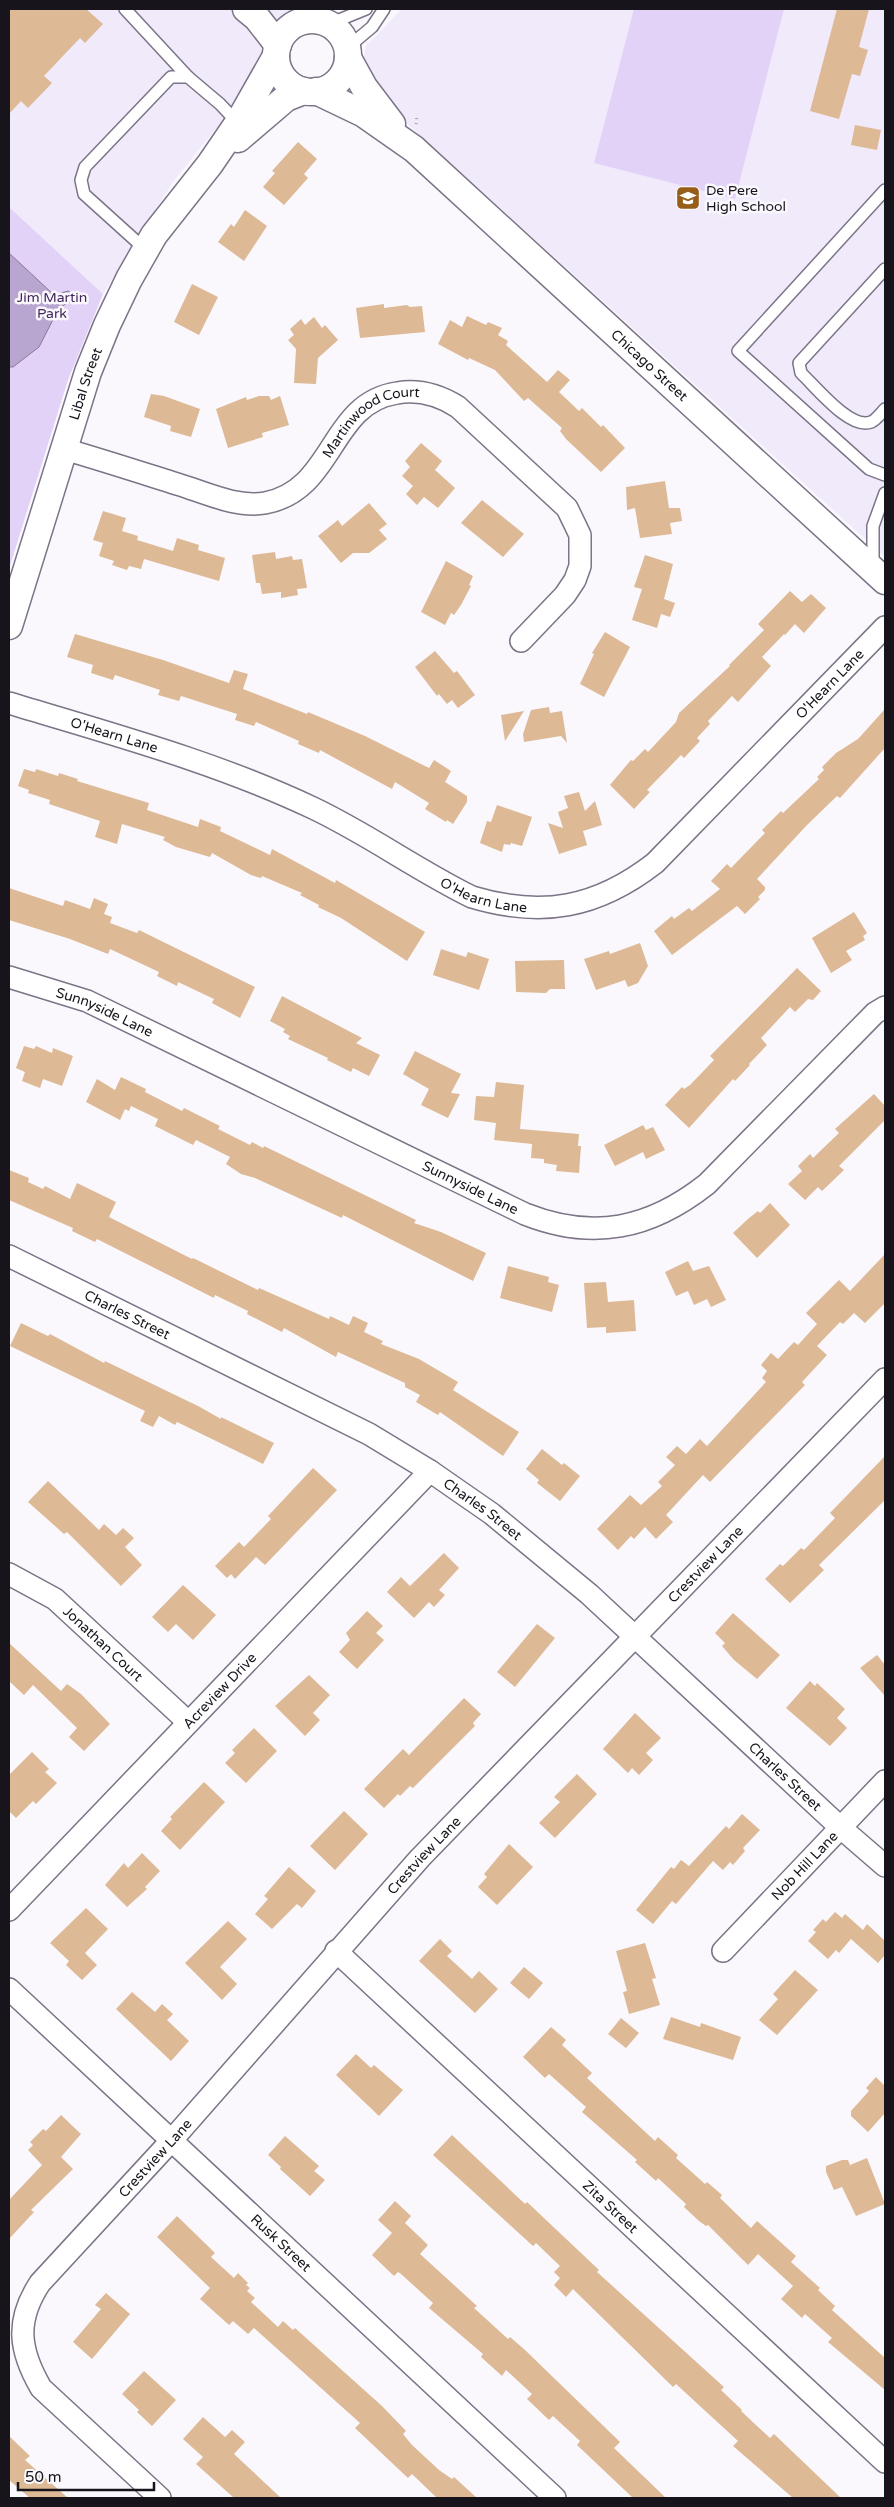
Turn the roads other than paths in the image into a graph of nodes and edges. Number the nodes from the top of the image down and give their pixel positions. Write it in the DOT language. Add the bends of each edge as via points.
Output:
graph roads {
  1 [pos="125,9"];
  2 [pos="246,9"];
  3 [pos="366,9"];
  4 [pos="384,9"];
  5 [pos="303,17"];
  6 [pos="277,51"];
  7 [pos="348,53"];
  8 [pos="188,77"];
  9 [pos="310,91"];
  10 [pos="243,127"];
  11 [pos="414,149"];
  12 [pos="885,190"];
  13 [pos="146,250"];
  14 [pos="885,269"];
  15 [pos="885,409"];
  16 [pos="64,449"];
  17 [pos="885,475"];
  18 [pos="885,493"];
  19 [pos="879,575"];
  20 [pos="9,626"];
  21 [pos="885,626"];
  22 [pos="521,641"];
  23 [pos="9,702"];
  24 [pos="9,977"];
  25 [pos="885,1007"];
  26 [pos="9,1256"];
  27 [pos="885,1379"];
  28 [pos="430,1471"];
  29 [pos="9,1574"];
  30 [pos="634,1637"];
  31 [pos="188,1722"];
  32 [pos="885,1781"];
  33 [pos="841,1828"];
  34 [pos="885,1866"];
  35 [pos="9,1910"];
  36 [pos="336,1951"];
  37 [pos="723,1951"];
  38 [pos="9,1989"];
  39 [pos="171,2141"];
  40 [pos="885,2462"];
  41 [pos="160,2498"];
  42 [pos="555,2498"];
  1 -- 8 [label="lane"];
  2 -- 6 [label="street" via="257,18"];
  3 -- 5 [label="lane" via="339,20"];
  4 -- 7 [label="lane"];
  5 -- 6 [label="street" via="288,29"];
  5 -- 7 [label="street" via="338,30"];
  6 -- 9 [label="street" via="278,68 284,78 293,86"];
  6 -- 10 [label="street, Libal Street"];
  7 -- 9 [label="street" via="342,76 335,84"];
  7 -- 11 [label="street, Chicago Street" via="364,88"];
  8 -- 10 [label="lane"];
  8 -- 13 [label="lane" via="171,77 85,167 81,180 84,194"];
  9 -- 10 [label="street, Libal Street" via="286,98"];
  9 -- 11 [label="street, Chicago Street" via="364,114"];
  10 -- 13 [label="street, Libal Street" via="154,235"];
  11 -- 19 [label="street, Chicago Street"];
  12 -- 17 [label="lane" via="738,352 868,469"];
  13 -- 16 [label="street, Libal Street" via="104,333"];
  14 -- 15 [label="lane" via="799,363 801,373 848,418 860,424 873,422"];
  16 -- 20 [label="street, Libal Street"];
  16 -- 22 [label="street, Martinwood Court" via="231,501 264,503 282,498 301,487 317,472 352,417 367,404 390,394 408,391 443,397 458,407 567,508 580,535 580,566 575,580"];
  18 -- 19 [label="lane" via="873,526"];
  21 -- 23 [label="street, O'Hearn Lane" via="655,863 608,893 554,908 499,905 472,897 313,808 248,780"];
  24 -- 25 [label="street, Sunnyside Lane" via="87,1001 525,1214 561,1226 587,1229 635,1224 662,1215 685,1202 707,1184 875,1013"];
  26 -- 28 [label="street, Charles Street" via="304,1400"];
  27 -- 30 [label="street, Crestview Lane"];
  28 -- 30 [label="street, Charles Street" via="542,1552"];
  28 -- 31 [label="street, Acreview Drive"];
  29 -- 31 [label="street, Jonathan Court" via="55,1599"];
  30 -- 33 [label="street, Charles Street"];
  30 -- 36 [label="street, Crestview Lane" via="420,1858"];
  31 -- 35 [label="street, Acreview Drive"];
  32 -- 33 [label="street, Nob Hill Lane"];
  33 -- 34 [label="street, Charles Street"];
  33 -- 37 [label="street, Nob Hill Lane"];
  36 -- 39 [label="street, Crestview Lane"];
  36 -- 40 [label="street, Zita Street"];
  38 -- 39 [label="street, Rusk Street"];
  39 -- 41 [label="street, Crestview Lane" via="40,2283 23,2323 22,2343 28,2366 41,2388"];
  39 -- 42 [label="street, Rusk Street"];
}
